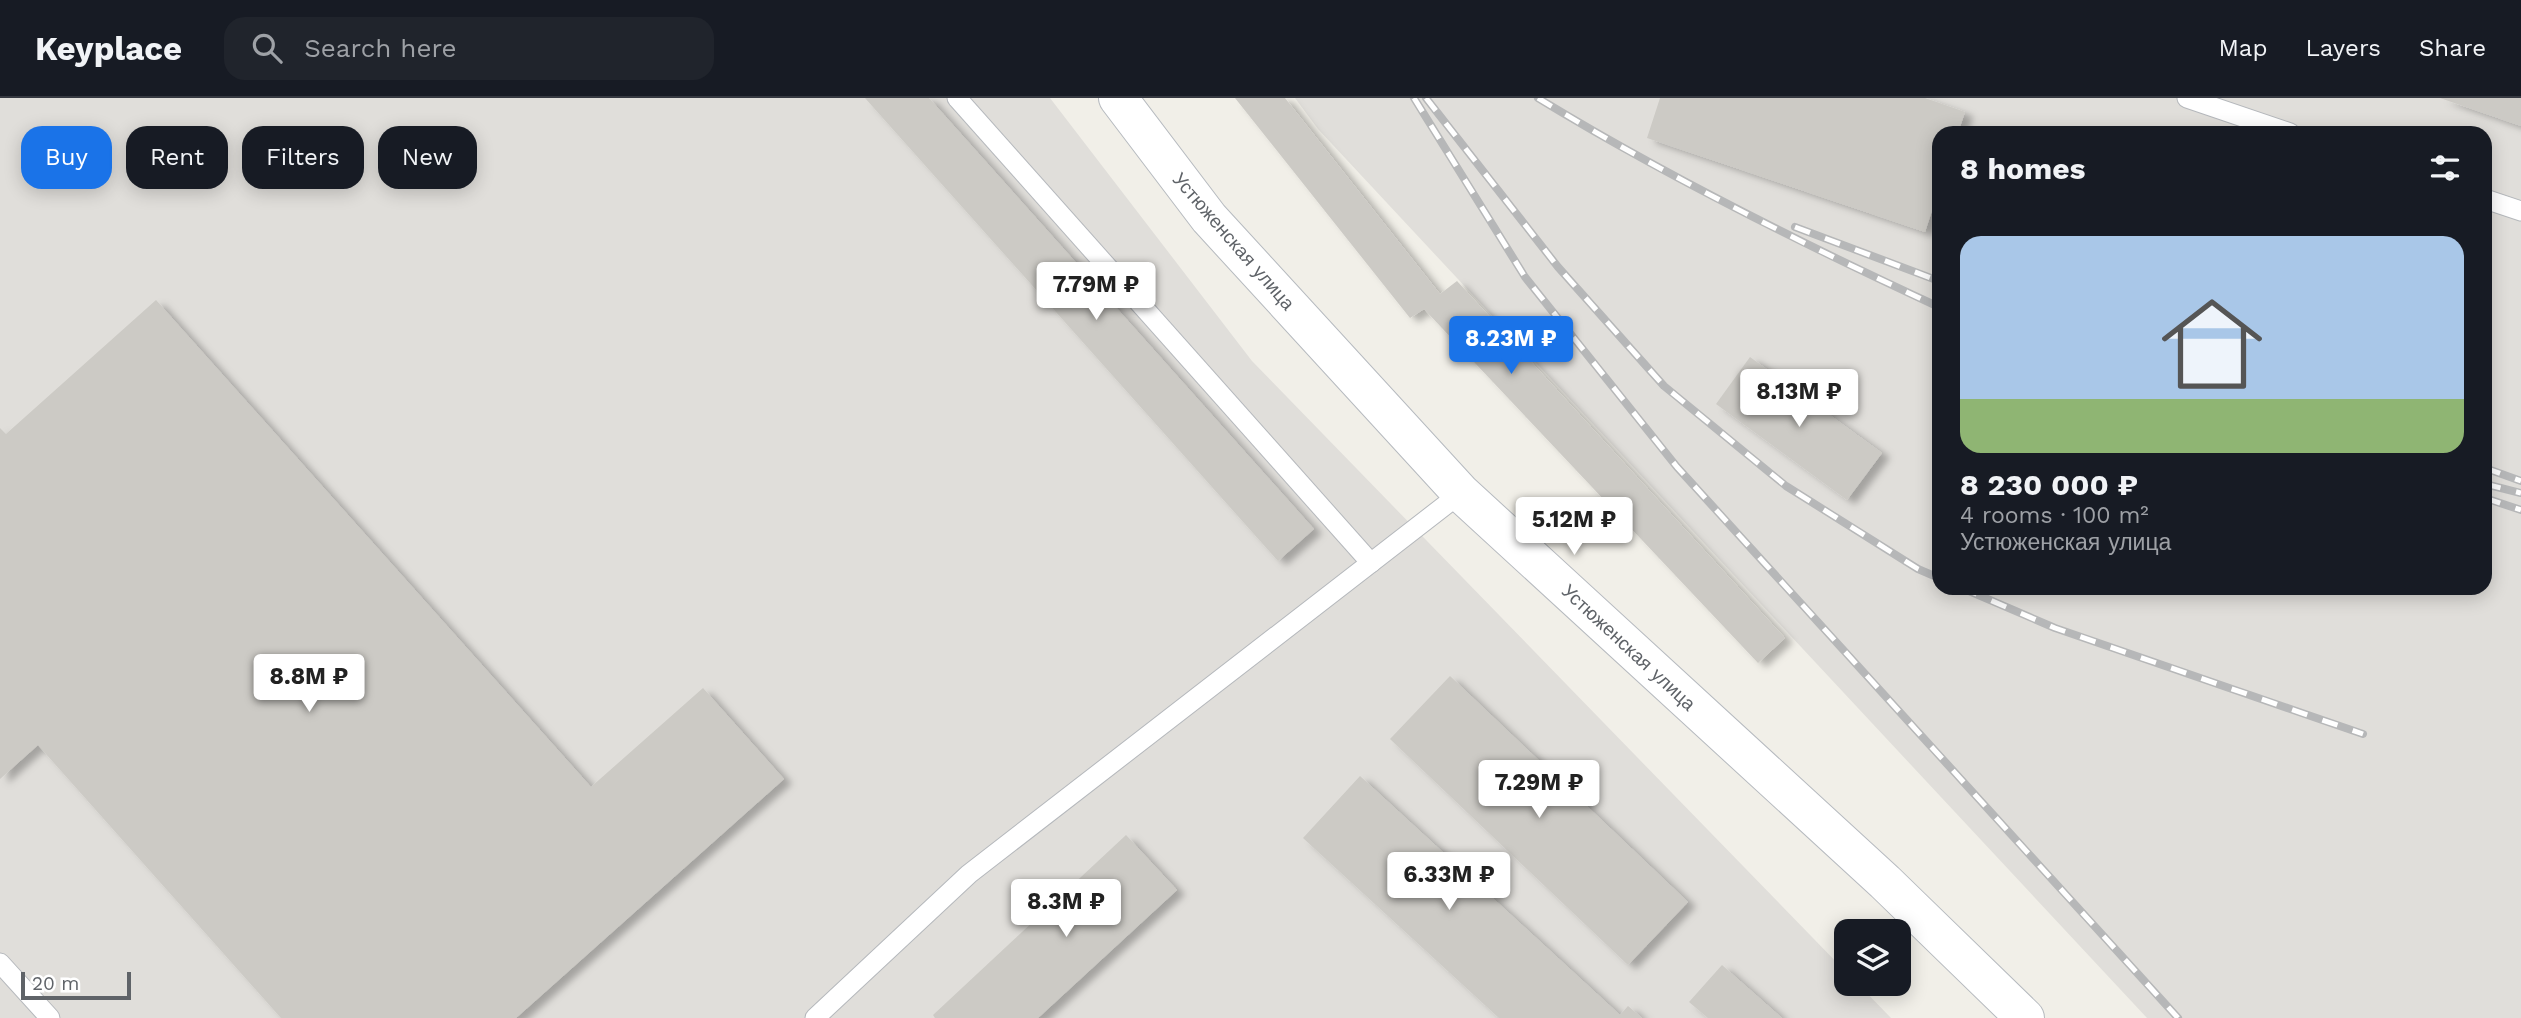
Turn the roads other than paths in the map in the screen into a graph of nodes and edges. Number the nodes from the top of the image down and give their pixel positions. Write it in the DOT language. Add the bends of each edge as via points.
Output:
graph roads {
  1 [pos="957,98"];
  2 [pos="1118,98"];
  3 [pos="2188,98"];
  4 [pos="2270,126"];
  5 [pos="2492,201"];
  6 [pos="2521,211"];
  7 [pos="1461,493"];
  8 [pos="1371,563"];
  9 [pos="0,963"];
  10 [pos="50,1018"];
  11 [pos="815,1018"];
  12 [pos="2025,1018"];
  1 -- 8 [label="lane"];
  2 -- 7 [label="main road, Устюженская улица" via="1209,218"];
  3 -- 4 [label="lane"];
  5 -- 6 [label="lane"];
  7 -- 8 [label="lane"];
  7 -- 12 [label="main road, Устюженская улица" via="1885,882"];
  8 -- 11 [label="lane" via="969,874"];
  9 -- 10 [label="lane"];
}
